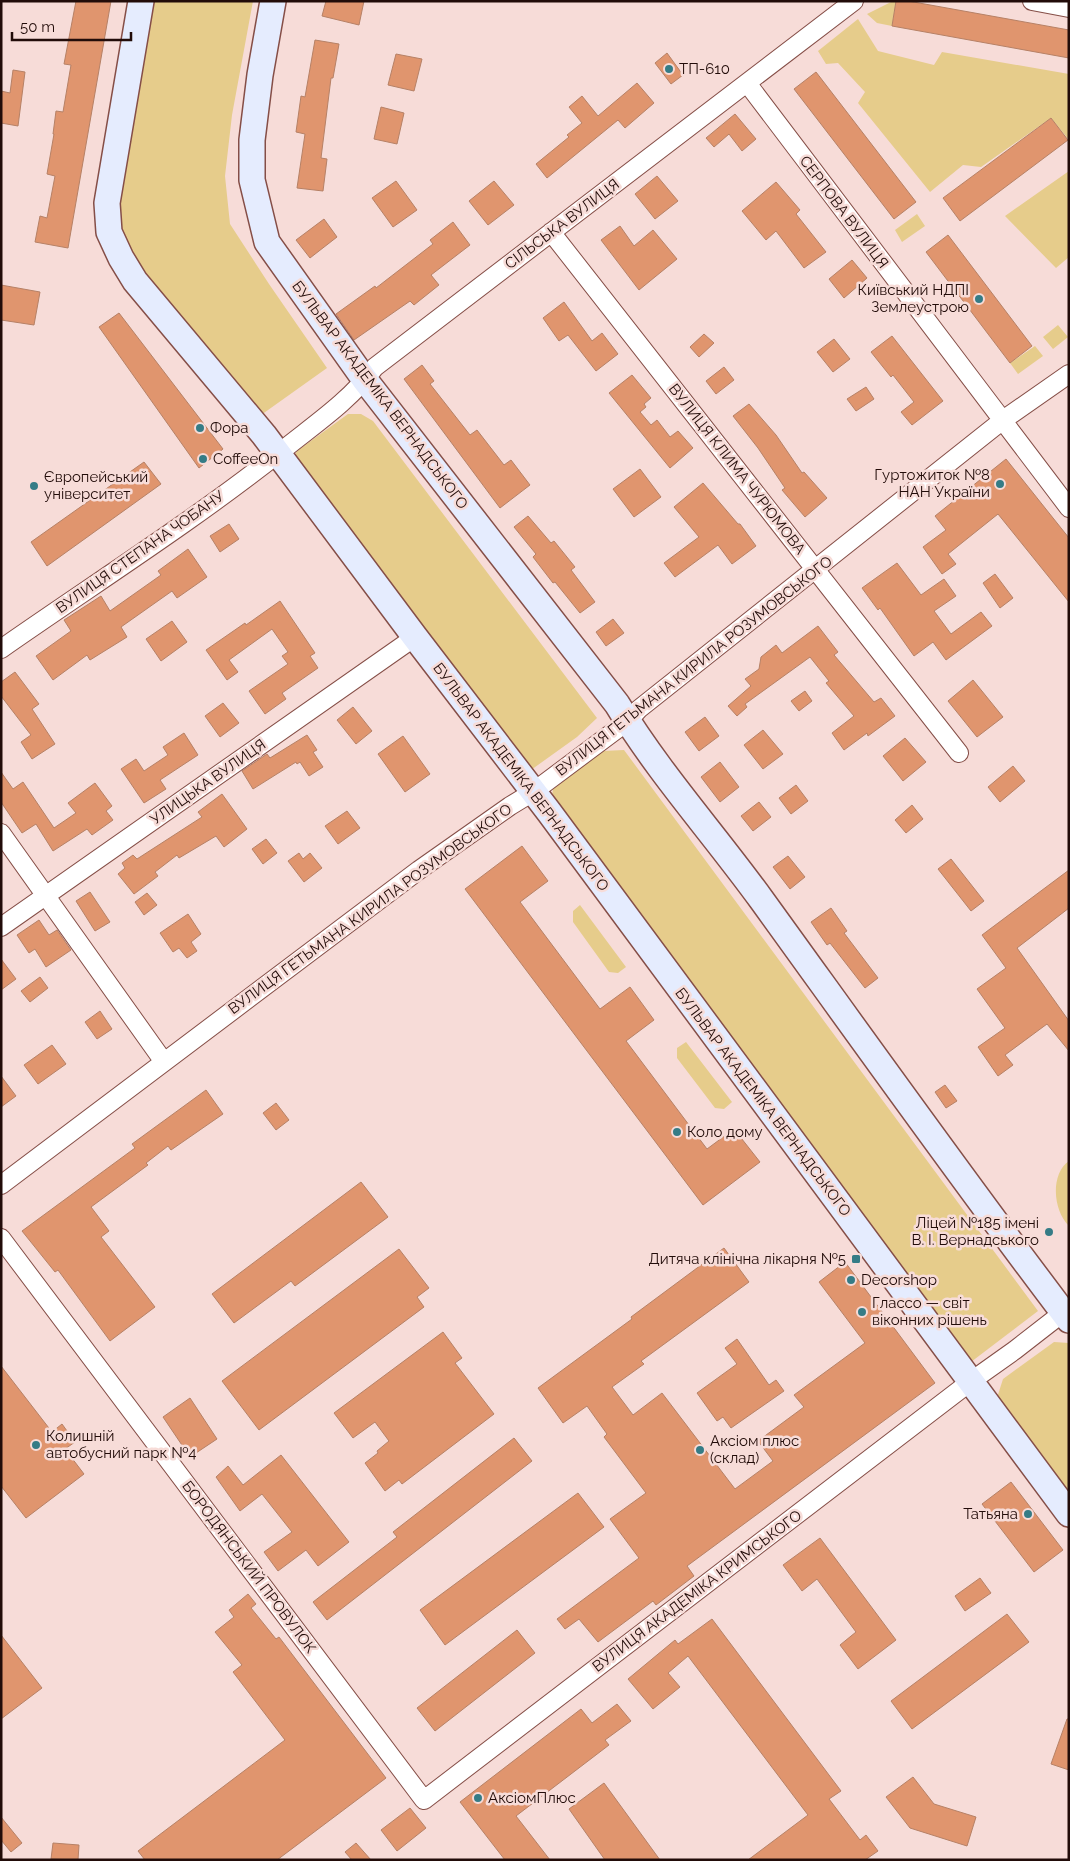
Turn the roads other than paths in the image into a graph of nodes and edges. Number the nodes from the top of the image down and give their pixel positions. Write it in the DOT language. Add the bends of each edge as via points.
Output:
graph roads {
  1 [pos="141,1"];
  2 [pos="273,1"];
  3 [pos="854,1"];
  4 [pos="1032,1"];
  5 [pos="1069,8"];
  6 [pos="747,83"];
  7 [pos="551,232"];
  8 [pos="1069,374"];
  9 [pos="365,380"];
  10 [pos="1003,420"];
  11 [pos="277,454"];
  12 [pos="1069,508"];
  13 [pos="816,570"];
  14 [pos="415,637"];
  15 [pos="1,649"];
  16 [pos="628,721"];
  17 [pos="959,753"];
  18 [pos="533,792"];
  19 [pos="1,833"];
  20 [pos="46,896"];
  21 [pos="1,927"];
  22 [pos="164,1062"];
  23 [pos="1,1185"];
  24 [pos="1,1238"];
  25 [pos="1067,1314"];
  26 [pos="970,1382"];
  27 [pos="1069,1514"];
  28 [pos="424,1800"];
  1 -- 11 [label="main road, БУЛЬВАР АКАДЕМІКА ВЕРНАДСЬКОГО" via="106,203 109,232 135,281"];
  2 -- 9 [label="main road, БУЛЬВАР АКАДЕМІКА ВЕРНАДСЬКОГО" via="252,140 252,180 263,228 267,242"];
  3 -- 6 [label="street, СІЛЬСЬКА ВУЛИЦЯ"];
  4 -- 5 [label="street"];
  6 -- 7 [label="street, СІЛЬСЬКА ВУЛИЦЯ"];
  6 -- 10 [label="street, СЕРПОВА ВУЛИЦЯ"];
  7 -- 9 [label="street, СІЛЬСЬКА ВУЛИЦЯ" via="374,367"];
  7 -- 13 [label="street, ВУЛИЦЯ КЛИМА ЧУРЮМОВА"];
  8 -- 10 [label="street, ВУЛИЦЯ ГЕТЬМАНА КИРИЛА РОЗУМОВСЬКОГО"];
  9 -- 11 [label="street, СІЛЬСЬКА ВУЛИЦЯ"];
  9 -- 16 [label="main road, БУЛЬВАР АКАДЕМІКА ВЕРНАДСЬКОГО"];
  10 -- 12 [label="street, СЕРПОВА ВУЛИЦЯ"];
  10 -- 13 [label="street, ВУЛИЦЯ ГЕТЬМАНА КИРИЛА РОЗУМОВСЬКОГО"];
  11 -- 14 [label="main road, БУЛЬВАР АКАДЕМІКА ВЕРНАДСЬКОГО"];
  11 -- 15 [label="street, ВУЛИЦЯ СТЕПАНА ЧОБАНУ"];
  13 -- 16 [label="street, ВУЛИЦЯ ГЕТЬМАНА КИРИЛА РОЗУМОВСЬКОГО"];
  13 -- 17 [label="street, ВУЛИЦЯ КЛИМА ЧУРЮМОВА"];
  14 -- 18 [label="main road, БУЛЬВАР АКАДЕМІКА ВЕРНАДСЬКОГО"];
  14 -- 20 [label="street, УЛИЦЬКА ВУЛИЦЯ"];
  16 -- 18 [label="street, ВУЛИЦЯ ГЕТЬМАНА КИРИЛА РОЗУМОВСЬКОГО"];
  16 -- 25 [label="main road, БУЛЬВАР АКАДЕМІКА ВЕРНАДСЬКОГО" via="737,866 963,1180"];
  18 -- 22 [label="street, ВУЛИЦЯ ГЕТЬМАНА КИРИЛА РОЗУМОВСЬКОГО" via="419,870"];
  18 -- 26 [label="main road, БУЛЬВАР АКАДЕМІКА ВЕРНАДСЬКОГО"];
  19 -- 20 [label="street"];
  20 -- 21 [label="street, УЛИЦЬКА ВУЛИЦЯ"];
  20 -- 22 [label="street"];
  22 -- 23 [label="street, ВУЛИЦЯ ГЕТЬМАНА КИРИЛА РОЗУМОВСЬКОГО"];
  24 -- 28 [label="street, БОРОДЯНСЬКИЙ ПРОВУЛОК"];
  25 -- 26 [label="street, ВУЛИЦЯ АКАДЕМІКА КРИМСЬКОГО"];
  26 -- 27 [label="main road, БУЛЬВАР АКАДЕМІКА ВЕРНАДСЬКОГО"];
  26 -- 28 [label="street, ВУЛИЦЯ АКАДЕМІКА КРИМСЬКОГО"];
}
